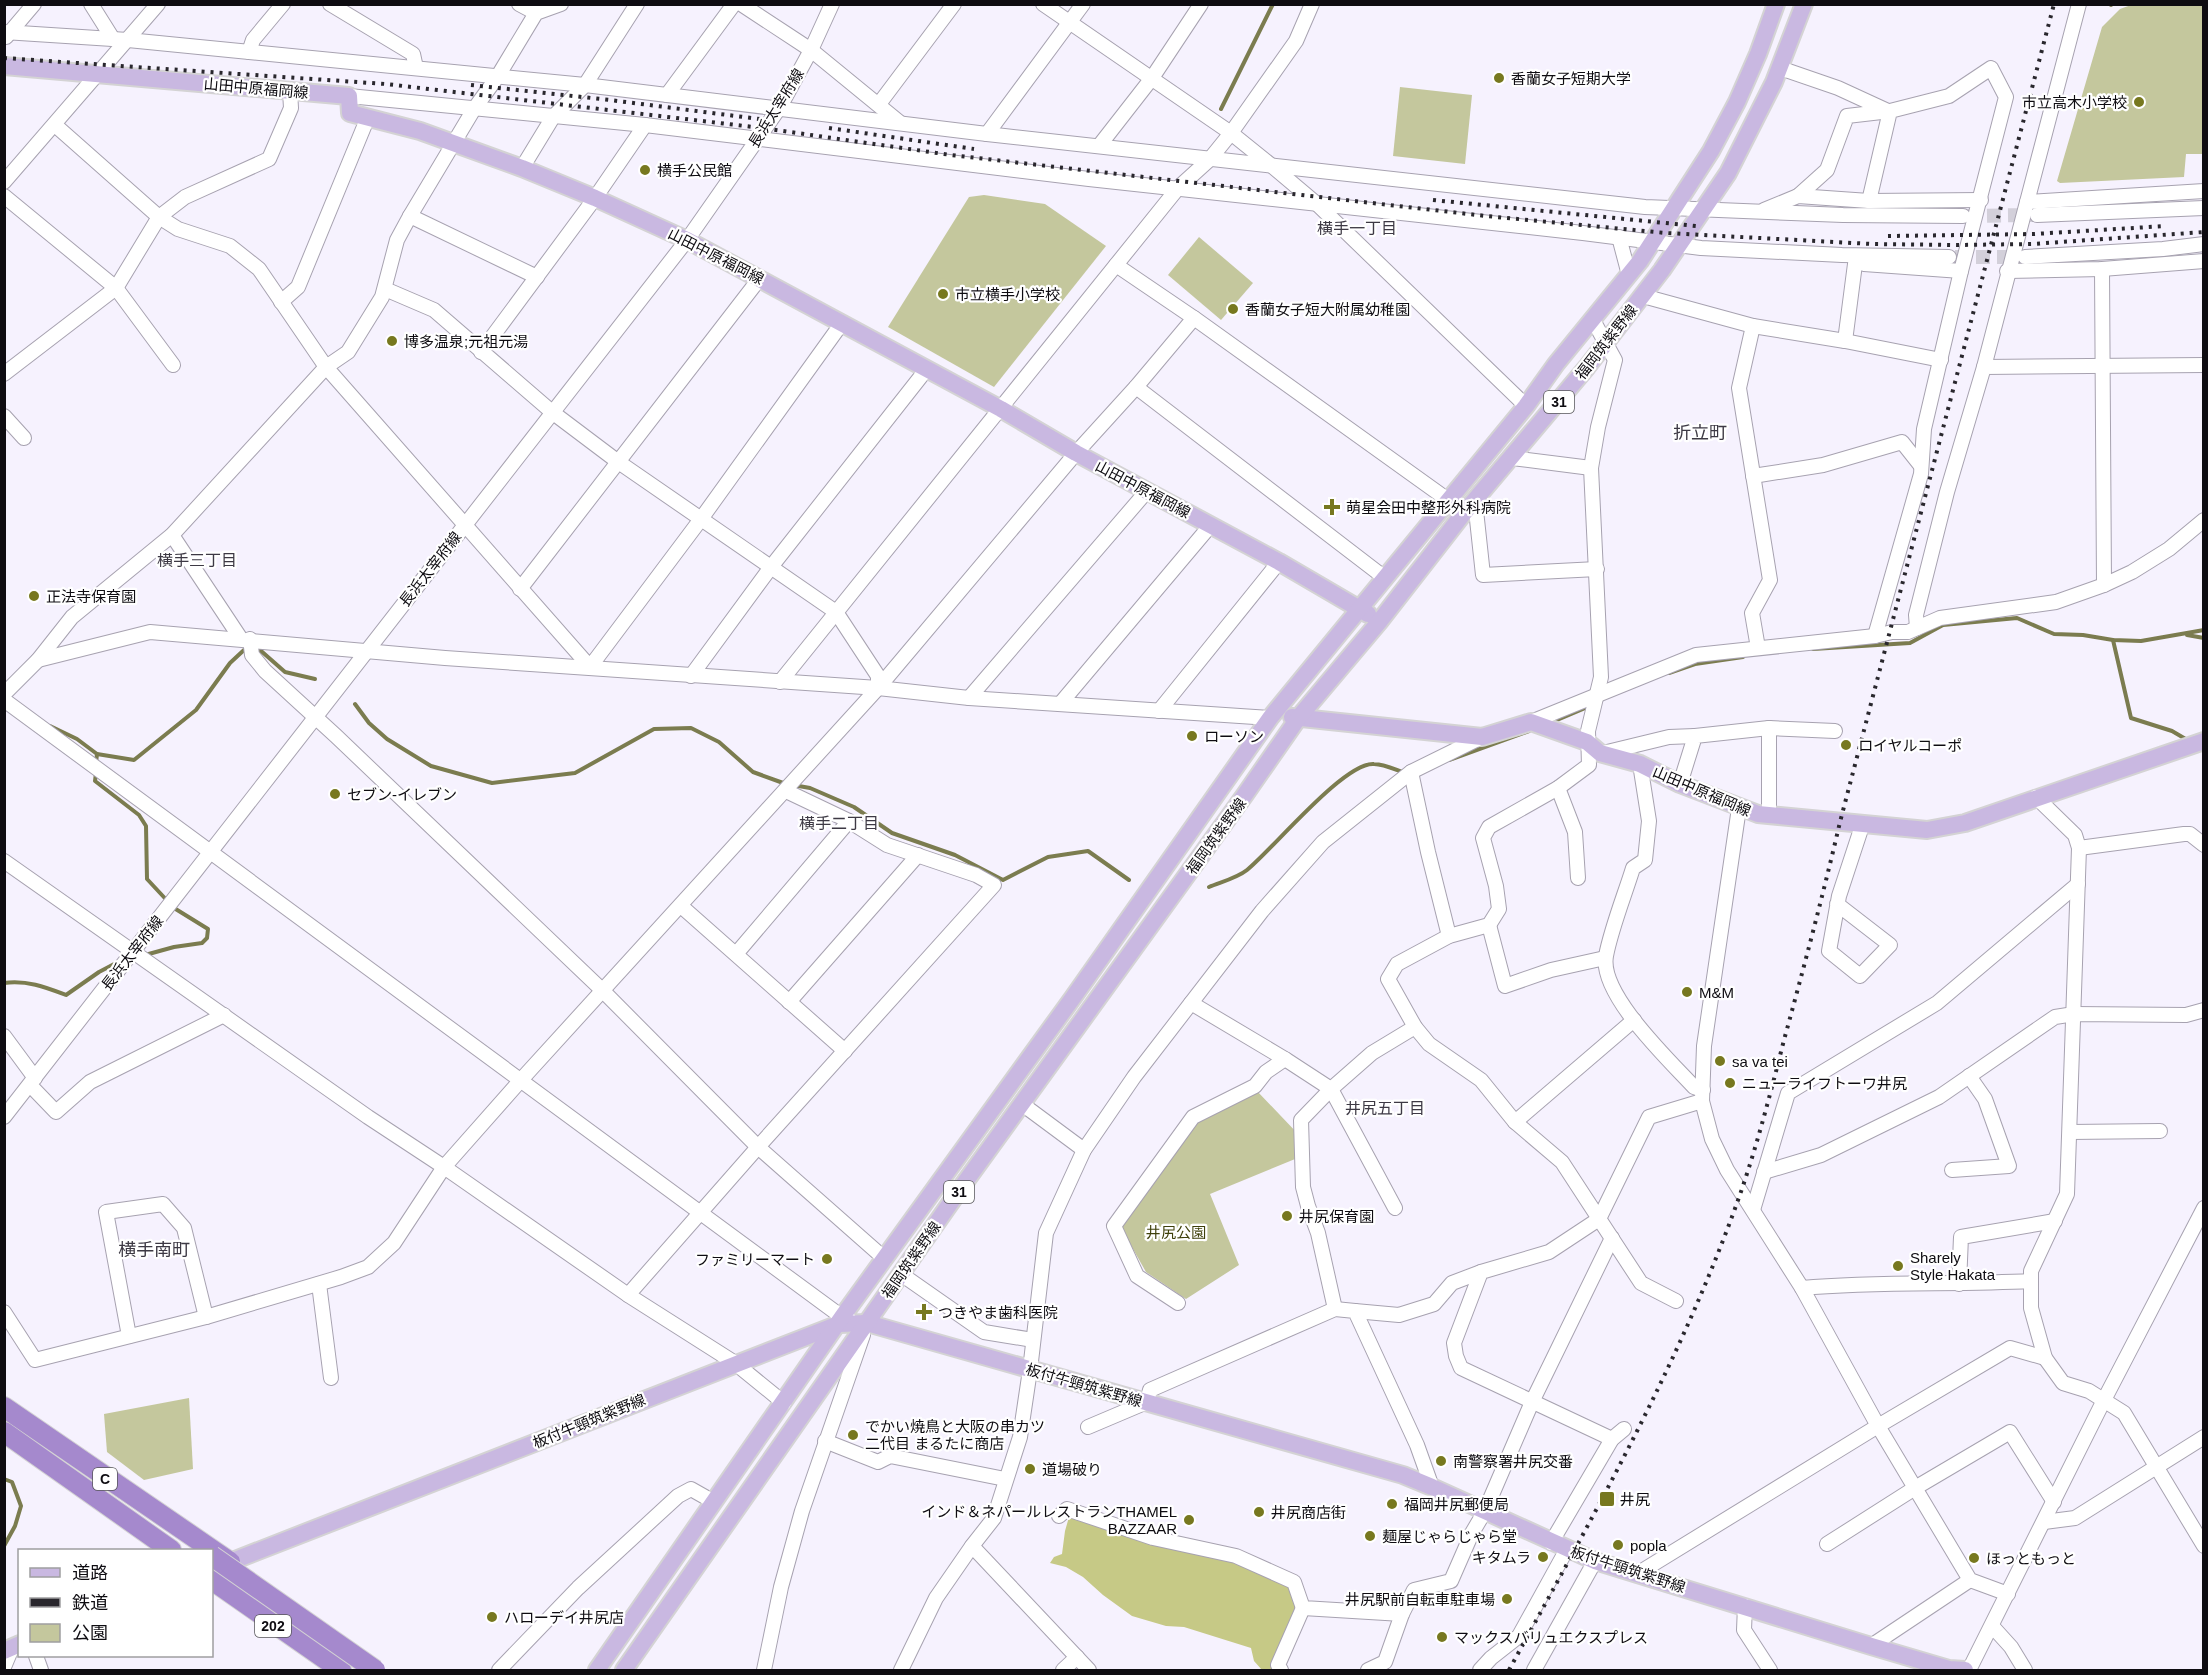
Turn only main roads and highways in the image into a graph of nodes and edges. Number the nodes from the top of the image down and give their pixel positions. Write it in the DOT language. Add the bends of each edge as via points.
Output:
graph roads {
  1 [pos="1776,4"];
  2 [pos="1804,4"];
  3 [pos="4,66"];
  4 [pos="1361,609"];
  5 [pos="1379,622"];
  6 [pos="1299,717"];
  7 [pos="1270,718"];
  8 [pos="2203,741"];
  9 [pos="840,1321"];
  10 [pos="867,1323"];
  11 [pos="4,1408"];
  12 [pos="4,1432"];
  13 [pos="4,1437"];
  14 [pos="163,1549"];
  15 [pos="168,1549"];
  16 [pos="201,1549"];
  17 [pos="207,1549"];
  18 [pos="221,1559"];
  19 [pos="213,1582"];
  20 [pos="213,1582"];
  21 [pos="334,1671"];
  22 [pos="341,1671"];
  23 [pos="375,1671"];
  24 [pos="385,1671"];
  25 [pos="597,1671"];
  26 [pos="624,1671"];
  27 [pos="1967,1671"];
  1 -- 4 [label="main road, 福岡筑紫野線 / 31" via="1737,102 1711,151 1652,243"];
  2 -- 5 [label="main road, 福岡筑紫野線 / 31" via="1749,133 1705,209 1607,343"];
  3 -- 4 [label="main road, 山田中原福岡線" via="349,96 351,113 411,128 522,168 687,240"];
  4 -- 5 [label="main road, 山田中原福岡線"];
  4 -- 7 [label="main road, 福岡筑紫野線 / 31"];
  5 -- 6 [label="main road, 福岡筑紫野線 / 31"];
  6 -- 7 [label="main road"];
  6 -- 8 [label="main road, 山田中原福岡線" via="1482,737 1539,725 1588,736 1600,753 1640,764 1758,814 1927,830 1965,823"];
  6 -- 10 [label="main road, 福岡筑紫野線 / 31"];
  7 -- 9 [label="main road, 福岡筑紫野線 / 31"];
  9 -- 10 [label="main road, 板付牛頸筑紫野線"];
  9 -- 18 [label="main road, 板付牛頸筑紫野線"];
  9 -- 25 [label="main road, 福岡筑紫野線 / 31"];
  10 -- 26 [label="main road, 福岡筑紫野線 / 31"];
  10 -- 27 [label="main road, 板付牛頸筑紫野線" via="1368,1465 1432,1486 1594,1561 1871,1646"];
  11 -- 16 [label="highway, C"];
  11 -- 17 [label="highway, 202"];
  12 -- 15 [label="highway, C"];
  13 -- 14 [label="highway"];
  18 -- 23 [label="highway, bridge"];
  18 -- 24 [label="highway, 202"];
  19 -- 21 [label="highway, 202"];
  20 -- 22 [label="highway"];
}
